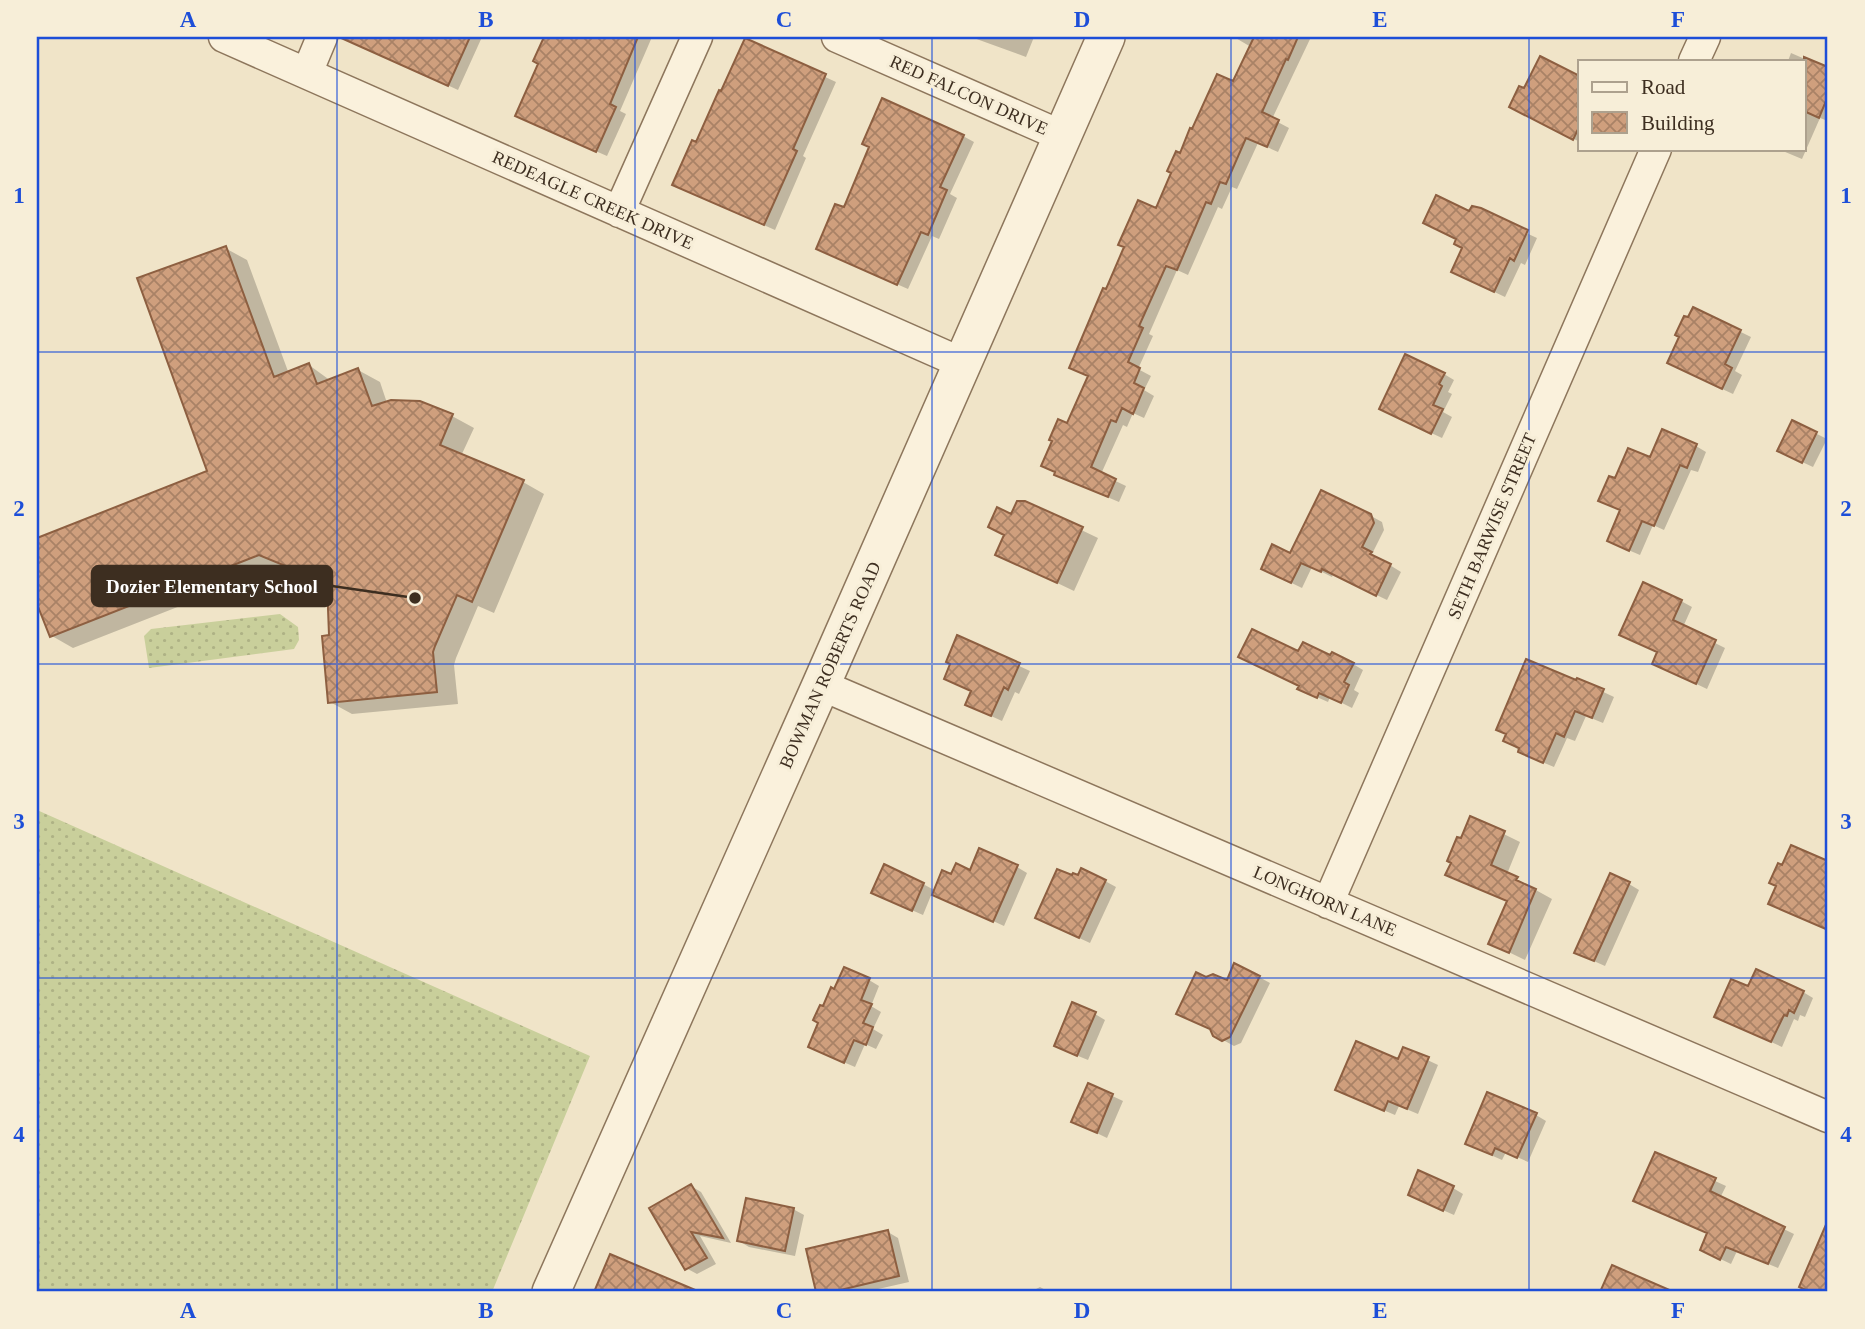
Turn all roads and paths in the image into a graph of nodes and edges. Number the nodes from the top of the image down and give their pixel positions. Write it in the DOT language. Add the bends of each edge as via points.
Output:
graph roads {
  1 [pos="224,37"];
  2 [pos="322,37"];
  3 [pos="697,37"];
  4 [pos="837,37"];
  5 [pos="1106,37"];
  6 [pos="1705,37"];
  7 [pos="1694,60"];
  8 [pos="307,74"];
  9 [pos="1062,136"];
  10 [pos="1656,150"];
  11 [pos="620,212"];
  12 [pos="962,363"];
  13 [pos="821,685"];
  14 [pos="1328,903"];
  15 [pos="1828,1117"];
  16 [pos="551,1292"];
  1 -- 8 [label="street, REDEAGLE CREEK DRIVE"];
  2 -- 8 [label="street"];
  3 -- 11 [label="street"];
  4 -- 9 [label="street, RED FALCON DRIVE"];
  5 -- 9 [label="street, BOWMAN ROBERTS ROAD"];
  6 -- 7 [label="street"];
  8 -- 11 [label="street, REDEAGLE CREEK DRIVE"];
  9 -- 12 [label="street, BOWMAN ROBERTS ROAD"];
  10 -- 14 [label="street, SETH BARWISE STREET"];
  11 -- 12 [label="street, REDEAGLE CREEK DRIVE"];
  12 -- 13 [label="street, BOWMAN ROBERTS ROAD"];
  13 -- 14 [label="street, LONGHORN LANE"];
  13 -- 16 [label="street, BOWMAN ROBERTS ROAD"];
  14 -- 15 [label="street, LONGHORN LANE"];
}
